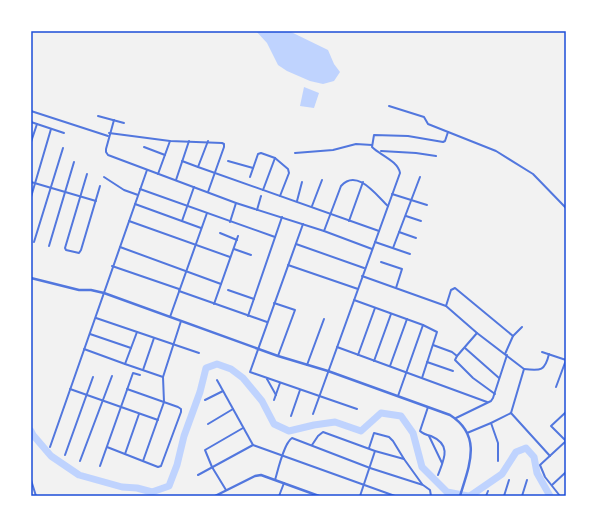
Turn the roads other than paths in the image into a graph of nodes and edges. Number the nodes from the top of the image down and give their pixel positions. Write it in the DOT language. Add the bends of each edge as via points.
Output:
graph roads {
  1 [pos="389,106"];
  2 [pos="31,111"];
  3 [pos="98,116"];
  4 [pos="114,120"];
  5 [pos="31,122"];
  6 [pos="124,123"];
  7 [pos="37,124"];
  8 [pos="51,129"];
  9 [pos="448,132"];
  10 [pos="64,133"];
  11 [pos="109,135"];
  12 [pos="170,141"];
  13 [pos="208,141"];
  14 [pos="31,142"];
  15 [pos="189,142"];
  16 [pos="372,145"];
  17 [pos="62,148"];
  18 [pos="144,148"];
  19 [pos="379,151"];
  20 [pos="295,153"];
  21 [pos="165,155"];
  22 [pos="436,156"];
  23 [pos="275,158"];
  24 [pos="228,160"];
  25 [pos="182,161"];
  26 [pos="74,162"];
  27 [pos="198,167"];
  28 [pos="253,168"];
  29 [pos="147,170"];
  30 [pos="214,172"];
  31 [pos="87,174"];
  32 [pos="158,174"];
  33 [pos="104,177"];
  34 [pos="250,177"];
  35 [pos="420,177"];
  36 [pos="176,180"];
  37 [pos="322,180"];
  38 [pos="31,182"];
  39 [pos="302,182"];
  40 [pos="363,182"];
  41 [pos="35,183"];
  42 [pos="100,186"];
  43 [pos="194,187"];
  44 [pos="50,188"];
  45 [pos="140,189"];
  46 [pos="263,190"];
  47 [pos="65,192"];
  48 [pos="208,192"];
  49 [pos="392,194"];
  50 [pos="138,195"];
  51 [pos="80,196"];
  52 [pos="262,196"];
  53 [pos="280,196"];
  54 [pos="31,197"];
  55 [pos="412,200"];
  56 [pos="96,201"];
  57 [pos="297,202"];
  58 [pos="236,203"];
  59 [pos="135,204"];
  60 [pos="427,205"];
  61 [pos="188,206"];
  62 [pos="312,206"];
  63 [pos="388,206"];
  64 [pos="566,208"];
  65 [pos="257,210"];
  66 [pos="207,212"];
  67 [pos="331,213"];
  68 [pos="406,216"];
  69 [pos="282,217"];
  70 [pos="129,221"];
  71 [pos="182,221"];
  72 [pos="349,221"];
  73 [pos="421,221"];
  74 [pos="230,222"];
  75 [pos="303,224"];
  76 [pos="201,228"];
  77 [pos="324,231"];
  78 [pos="379,231"];
  79 [pos="399,232"];
  80 [pos="220,233"];
  81 [pos="238,236"];
  82 [pos="275,238"];
  83 [pos="416,238"];
  84 [pos="237,240"];
  85 [pos="34,242"];
  86 [pos="375,242"];
  87 [pos="195,244"];
  88 [pos="296,244"];
  89 [pos="49,246"];
  90 [pos="120,247"];
  91 [pos="393,248"];
  92 [pos="372,249"];
  93 [pos="234,250"];
  94 [pos="410,254"];
  95 [pos="251,256"];
  96 [pos="230,257"];
  97 [pos="382,262"];
  98 [pos="288,265"];
  99 [pos="112,266"];
  100 [pos="365,268"];
  101 [pos="185,271"];
  102 [pos="362,276"];
  103 [pos="31,278"];
  104 [pos="221,284"];
  105 [pos="396,288"];
  106 [pos="358,289"];
  107 [pos="179,290"];
  108 [pos="228,290"];
  109 [pos="104,293"];
  110 [pos="254,299"];
  111 [pos="354,300"];
  112 [pos="274,303"];
  113 [pos="214,304"];
  114 [pos="446,306"];
  115 [pos="375,308"];
  116 [pos="391,314"];
  117 [pos="248,316"];
  118 [pos="170,317"];
  119 [pos="96,318"];
  120 [pos="324,319"];
  121 [pos="407,319"];
  122 [pos="181,321"];
  123 [pos="267,322"];
  124 [pos="423,325"];
  125 [pos="522,327"];
  126 [pos="137,332"];
  127 [pos="477,332"];
  128 [pos="90,334"];
  129 [pos="513,336"];
  130 [pos="154,338"];
  131 [pos="173,344"];
  132 [pos="433,345"];
  133 [pos="337,347"];
  134 [pos="131,348"];
  135 [pos="258,348"];
  136 [pos="465,348"];
  137 [pos="84,349"];
  138 [pos="542,352"];
  139 [pos="199,353"];
  140 [pos="549,354"];
  141 [pos="358,355"];
  142 [pos="506,355"];
  143 [pos="278,356"];
  144 [pos="457,356"];
  145 [pos="566,360"];
  146 [pos="374,361"];
  147 [pos="427,362"];
  148 [pos="125,364"];
  149 [pos="307,365"];
  150 [pos="390,366"];
  151 [pos="143,370"];
  152 [pos="524,370"];
  153 [pos="328,371"];
  154 [pos="453,371"];
  155 [pos="406,372"];
  156 [pos="140,375"];
  157 [pos="112,376"];
  158 [pos="92,377"];
  159 [pos="163,377"];
  160 [pos="422,378"];
  161 [pos="500,378"];
  162 [pos="268,379"];
  163 [pos="217,380"];
  164 [pos="280,383"];
  165 [pos="556,387"];
  166 [pos="70,389"];
  167 [pos="127,389"];
  168 [pos="300,390"];
  169 [pos="223,391"];
  170 [pos="86,394"];
  171 [pos="495,394"];
  172 [pos="276,395"];
  173 [pos="398,396"];
  174 [pos="319,397"];
  175 [pos="205,400"];
  176 [pos="274,400"];
  177 [pos="103,401"];
  178 [pos="164,402"];
  179 [pos="488,402"];
  180 [pos="428,407"];
  181 [pos="121,408"];
  182 [pos="233,409"];
  183 [pos="357,409"];
  184 [pos="566,412"];
  185 [pos="511,413"];
  186 [pos="139,414"];
  187 [pos="313,414"];
  188 [pos="290,416"];
  189 [pos="456,418"];
  190 [pos="158,420"];
  191 [pos="491,423"];
  192 [pos="208,424"];
  193 [pos="243,428"];
  194 [pos="467,433"];
  195 [pos="429,436"];
  196 [pos="566,441"];
  197 [pos="253,445"];
  198 [pos="312,445"];
  199 [pos="50,447"];
  200 [pos="107,447"];
  201 [pos="369,449"];
  202 [pos="375,451"];
  203 [pos="125,454"];
  204 [pos="64,455"];
  205 [pos="282,456"];
  206 [pos="550,456"];
  207 [pos="404,459"];
  208 [pos="80,461"];
  209 [pos="143,461"];
  210 [pos="498,461"];
  211 [pos="442,463"];
  212 [pos="100,466"];
  213 [pos="212,467"];
  214 [pos="370,468"];
  215 [pos="566,472"];
  216 [pos="198,475"];
  217 [pos="438,475"];
  218 [pos="31,480"];
  219 [pos="275,480"];
  220 [pos="509,480"];
  221 [pos="527,480"];
  222 [pos="284,483"];
  223 [pos="423,484"];
  224 [pos="364,485"];
  225 [pos="552,486"];
  226 [pos="226,490"];
  227 [pos="488,491"];
  228 [pos="36,496"];
  229 [pos="215,496"];
  230 [pos="279,496"];
  231 [pos="319,496"];
  232 [pos="360,496"];
  233 [pos="395,496"];
  234 [pos="431,496"];
  235 [pos="460,496"];
  236 [pos="486,496"];
  237 [pos="504,496"];
  238 [pos="522,496"];
  239 [pos="560,496"];
  1 -- 9 [label="street" via="424,117 428,124"];
  2 -- 11 [label="street"];
  3 -- 4 [label="street"];
  4 -- 6 [label="street"];
  4 -- 11 [label="street"];
  5 -- 7 [label="street"];
  7 -- 8 [label="street"];
  7 -- 14 [label="street"];
  8 -- 10 [label="street"];
  8 -- 41 [label="street"];
  9 -- 16 [label="street" via="443,142 408,136 374,135"];
  9 -- 64 [label="street" via="496,151 515,162 533,174"];
  11 -- 12 [label="street"];
  11 -- 29 [label="street" via="106,149 108,155"];
  12 -- 15 [label="street"];
  12 -- 21 [label="street"];
  13 -- 15 [label="street"];
  13 -- 27 [label="street"];
  13 -- 30 [label="street" via="224,144"];
  15 -- 25 [label="street"];
  16 -- 19 [label="street" via="373,149"];
  16 -- 20 [label="street" via="356,144 333,150"];
  17 -- 44 [label="street"];
  18 -- 21 [label="street"];
  19 -- 22 [label="street"];
  19 -- 49 [label="street" via="400,170"];
  21 -- 32 [label="street"];
  23 -- 28 [label="street" via="261,153 257,156"];
  23 -- 46 [label="street"];
  23 -- 53 [label="street" via="289,173"];
  24 -- 28 [label="street"];
  25 -- 27 [label="street"];
  25 -- 36 [label="street"];
  26 -- 47 [label="street"];
  27 -- 30 [label="street"];
  28 -- 34 [label="street"];
  29 -- 32 [label="street"];
  29 -- 45 [label="street"];
  30 -- 46 [label="street"];
  30 -- 48 [label="street"];
  31 -- 51 [label="street"];
  32 -- 36 [label="street"];
  33 -- 50 [label="street" via="124,190"];
  35 -- 55 [label="street"];
  36 -- 43 [label="street"];
  37 -- 62 [label="street"];
  38 -- 41 [label="street"];
  39 -- 57 [label="street"];
  40 -- 63 [label="street"];
  40 -- 67 [label="street" via="355,179 343,183"];
  40 -- 72 [label="street"];
  41 -- 44 [label="street"];
  41 -- 54 [label="street"];
  42 -- 56 [label="street"];
  43 -- 48 [label="street"];
  43 -- 61 [label="street"];
  44 -- 47 [label="street"];
  44 -- 85 [label="street"];
  45 -- 50 [label="street"];
  45 -- 61 [label="street"];
  46 -- 53 [label="street"];
  47 -- 51 [label="street"];
  47 -- 89 [label="street"];
  48 -- 58 [label="street"];
  49 -- 55 [label="street"];
  49 -- 63 [label="street"];
  50 -- 59 [label="street"];
  51 -- 56 [label="street"];
  51 -- 56 [label="street" via="65,248 69,251 77,253 81,250"];
  52 -- 65 [label="street"];
  53 -- 57 [label="street"];
  55 -- 60 [label="street"];
  55 -- 68 [label="street"];
  57 -- 62 [label="street"];
  58 -- 65 [label="street"];
  58 -- 74 [label="street"];
  59 -- 70 [label="street"];
  59 -- 71 [label="street"];
  61 -- 66 [label="street"];
  61 -- 71 [label="street"];
  62 -- 67 [label="street"];
  63 -- 78 [label="street"];
  65 -- 69 [label="street"];
  66 -- 74 [label="street"];
  66 -- 76 [label="street"];
  67 -- 72 [label="street"];
  67 -- 77 [label="street"];
  68 -- 73 [label="street"];
  68 -- 79 [label="street"];
  69 -- 75 [label="street"];
  69 -- 82 [label="street"];
  70 -- 87 [label="street"];
  70 -- 90 [label="street"];
  71 -- 76 [label="street"];
  72 -- 78 [label="street"];
  74 -- 82 [label="street"];
  75 -- 77 [label="street"];
  75 -- 88 [label="street"];
  76 -- 87 [label="street"];
  77 -- 92 [label="street"];
  78 -- 86 [label="street"];
  79 -- 83 [label="street"];
  79 -- 91 [label="street"];
  80 -- 84 [label="street"];
  81 -- 84 [label="street"];
  82 -- 110 [label="street"];
  84 -- 93 [label="street"];
  86 -- 91 [label="street"];
  86 -- 92 [label="street"];
  87 -- 96 [label="street"];
  87 -- 101 [label="street"];
  88 -- 98 [label="street"];
  88 -- 100 [label="street"];
  90 -- 99 [label="street"];
  90 -- 101 [label="street"];
  91 -- 94 [label="street"];
  92 -- 100 [label="street"];
  93 -- 95 [label="street"];
  93 -- 96 [label="street"];
  96 -- 104 [label="street"];
  97 -- 105 [label="street" via="402,269"];
  98 -- 106 [label="street"];
  98 -- 112 [label="street"];
  99 -- 107 [label="street"];
  99 -- 109 [label="street"];
  100 -- 102 [label="street"];
  101 -- 104 [label="street"];
  101 -- 107 [label="street"];
  102 -- 105 [label="street"];
  102 -- 106 [label="street"];
  103 -- 109 [label="street" via="79,290"];
  104 -- 113 [label="street"];
  105 -- 114 [label="street"];
  106 -- 111 [label="street"];
  107 -- 113 [label="street"];
  107 -- 118 [label="street"];
  108 -- 110 [label="street"];
  109 -- 118 [label="street"];
  109 -- 119 [label="street"];
  110 -- 117 [label="street"];
  111 -- 115 [label="street"];
  111 -- 133 [label="street"];
  112 -- 123 [label="street"];
  112 -- 143 [label="street" via="295,310"];
  113 -- 117 [label="street"];
  114 -- 127 [label="street"];
  114 -- 129 [label="street" via="455,288"];
  115 -- 116 [label="street"];
  115 -- 141 [label="street"];
  116 -- 121 [label="street"];
  116 -- 146 [label="street"];
  117 -- 123 [label="street"];
  118 -- 122 [label="street"];
  119 -- 126 [label="street"];
  119 -- 128 [label="street"];
  120 -- 149 [label="street"];
  121 -- 124 [label="street"];
  121 -- 150 [label="street"];
  122 -- 131 [label="street"];
  122 -- 135 [label="street"];
  123 -- 135 [label="street"];
  124 -- 132 [label="street" via="437,332"];
  124 -- 155 [label="street"];
  125 -- 129 [label="street"];
  126 -- 130 [label="street"];
  126 -- 134 [label="street"];
  127 -- 136 [label="street"];
  127 -- 142 [label="street"];
  128 -- 134 [label="street"];
  128 -- 137 [label="street"];
  129 -- 142 [label="street"];
  130 -- 131 [label="street"];
  130 -- 151 [label="street"];
  131 -- 139 [label="street"];
  131 -- 159 [label="street"];
  132 -- 144 [label="street"];
  132 -- 147 [label="street"];
  133 -- 141 [label="street"];
  133 -- 153 [label="street"];
  134 -- 148 [label="street"];
  135 -- 143 [label="street"];
  135 -- 162 [label="street" via="250,372"];
  136 -- 144 [label="street"];
  136 -- 161 [label="street"];
  137 -- 148 [label="street"];
  137 -- 166 [label="street"];
  138 -- 140 [label="street"];
  140 -- 145 [label="street"];
  140 -- 152 [label="street" via="543,368 537,371"];
  141 -- 146 [label="street"];
  142 -- 152 [label="street"];
  142 -- 161 [label="street"];
  143 -- 149 [label="street"];
  144 -- 171 [label="street" via="455,360 458,364"];
  145 -- 165 [label="street"];
  146 -- 150 [label="street"];
  147 -- 154 [label="street"];
  147 -- 160 [label="street"];
  148 -- 151 [label="street"];
  149 -- 153 [label="street"];
  150 -- 155 [label="street"];
  151 -- 159 [label="street"];
  152 -- 185 [label="street"];
  153 -- 173 [label="street"];
  153 -- 174 [label="street"];
  155 -- 160 [label="street"];
  155 -- 173 [label="street"];
  156 -- 167 [label="street" via="133,373"];
  157 -- 177 [label="street"];
  158 -- 170 [label="street"];
  159 -- 178 [label="street"];
  160 -- 179 [label="street"];
  161 -- 171 [label="street"];
  162 -- 164 [label="street"];
  162 -- 172 [label="street"];
  163 -- 169 [label="street"];
  164 -- 168 [label="street"];
  164 -- 172 [label="street"];
  166 -- 170 [label="street"];
  166 -- 199 [label="street"];
  167 -- 178 [label="street"];
  167 -- 181 [label="street"];
  168 -- 174 [label="street"];
  168 -- 188 [label="street"];
  169 -- 175 [label="street"];
  169 -- 182 [label="street"];
  170 -- 177 [label="street"];
  170 -- 204 [label="street"];
  171 -- 179 [label="street"];
  172 -- 176 [label="street"];
  173 -- 180 [label="street"];
  174 -- 183 [label="street"];
  174 -- 187 [label="street"];
  177 -- 181 [label="street"];
  177 -- 208 [label="street"];
  178 -- 190 [label="street"];
  178 -- 209 [label="street" via="178,407 181,412 163,465 158,467"];
  179 -- 189 [label="street"];
  180 -- 189 [label="street"];
  180 -- 195 [label="street" via="420,430"];
  181 -- 186 [label="street"];
  181 -- 200 [label="street"];
  182 -- 192 [label="street"];
  182 -- 193 [label="street"];
  184 -- 196 [label="street" via="551,426"];
  185 -- 191 [label="street"];
  185 -- 206 [label="street"];
  186 -- 190 [label="street"];
  186 -- 203 [label="street"];
  189 -- 194 [label="street"];
  190 -- 209 [label="street"];
  191 -- 194 [label="street"];
  191 -- 210 [label="street" via="498,443"];
  193 -- 197 [label="street"];
  193 -- 213 [label="street" via="205,450"];
  194 -- 235 [label="street" via="471,456"];
  195 -- 211 [label="street"];
  195 -- 211 [label="street" via="443,444 445,454"];
  196 -- 206 [label="street"];
  197 -- 205 [label="street"];
  197 -- 213 [label="street"];
  198 -- 201 [label="street" via="323,432"];
  198 -- 205 [label="street" via="291,438"];
  198 -- 214 [label="street"];
  200 -- 203 [label="street"];
  200 -- 212 [label="street"];
  201 -- 202 [label="street"];
  201 -- 207 [label="street" via="374,433 378,433 389,437"];
  202 -- 207 [label="street"];
  202 -- 214 [label="street"];
  203 -- 209 [label="street"];
  205 -- 219 [label="street"];
  205 -- 224 [label="street"];
  206 -- 225 [label="street" via="540,468"];
  207 -- 223 [label="street"];
  211 -- 217 [label="street"];
  213 -- 216 [label="street"];
  213 -- 226 [label="street"];
  214 -- 223 [label="street"];
  214 -- 224 [label="street"];
  215 -- 225 [label="street"];
  218 -- 228 [label="street"];
  219 -- 222 [label="street"];
  219 -- 226 [label="street" via="261,475 255,476"];
  220 -- 237 [label="street"];
  221 -- 238 [label="street"];
  222 -- 230 [label="street"];
  222 -- 231 [label="street"];
  223 -- 234 [label="street" via="430,490"];
  224 -- 232 [label="street"];
  224 -- 233 [label="street"];
  225 -- 239 [label="street"];
  226 -- 229 [label="street"];
  227 -- 236 [label="street"];
}
